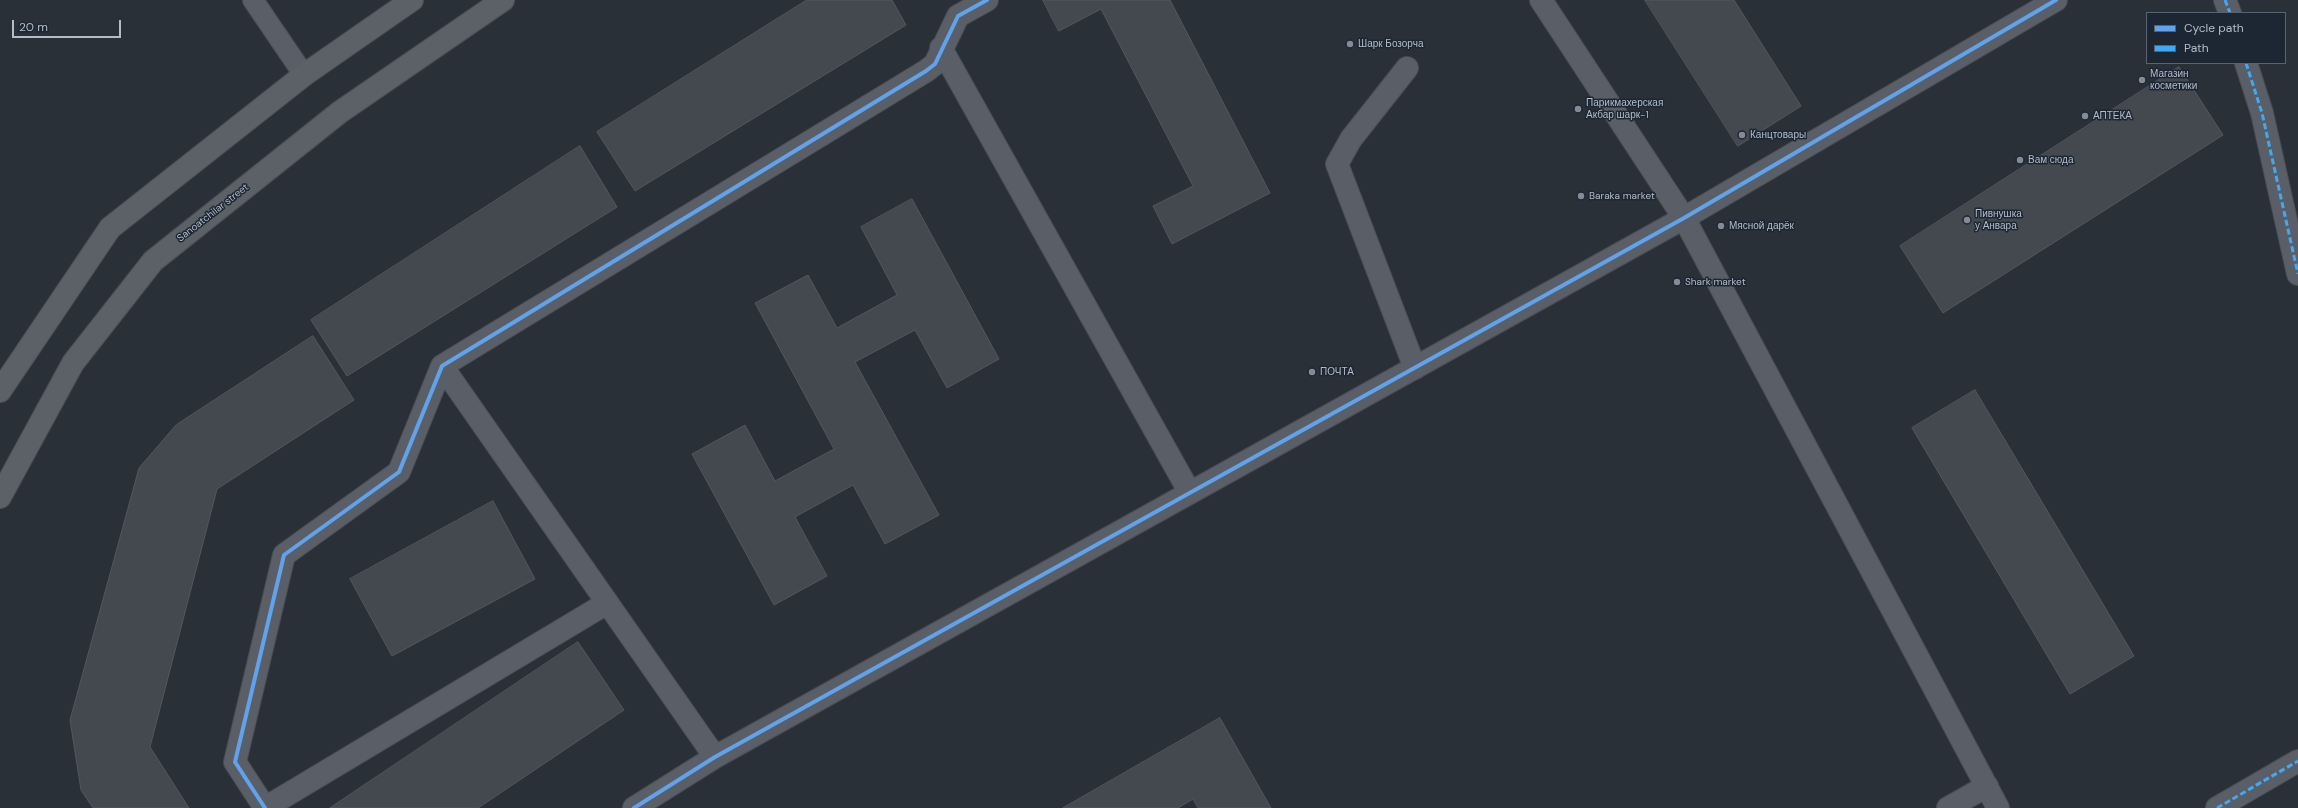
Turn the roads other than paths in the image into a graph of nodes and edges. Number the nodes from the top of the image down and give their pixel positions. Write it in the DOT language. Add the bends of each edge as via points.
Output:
graph roads {
  1 [pos="253,0"];
  2 [pos="412,0"];
  3 [pos="503,0"];
  4 [pos="987,0"];
  5 [pos="1541,0"];
  6 [pos="2056,0"];
  7 [pos="2225,0"];
  8 [pos="2230,12"];
  9 [pos="942,48"];
  10 [pos="2246,64"];
  11 [pos="1407,68"];
  12 [pos="304,75"];
  13 [pos="1684,218"];
  14 [pos="2298,274"];
  15 [pos="442,366"];
  16 [pos="1415,368"];
  17 [pos="0,390"];
  18 [pos="1190,492"];
  19 [pos="0,497"];
  20 [pos="607,603"];
  21 [pos="715,757"];
  22 [pos="2298,761"];
  23 [pos="1987,786"];
  24 [pos="265,808"];
  25 [pos="634,808"];
  26 [pos="1948,808"];
  27 [pos="1998,808"];
  28 [pos="2217,808"];
  1 -- 12 [label="lane"];
  2 -- 12 [label="main road"];
  3 -- 19 [label="main road, Sanoatchilar street" via="340,112 153,260 73,363"];
  4 -- 9 [label="street" via="958,16"];
  5 -- 13 [label="street"];
  6 -- 13 [label="street"];
  7 -- 8 [label="street"];
  9 -- 15 [label="street" via="935,64 926,71"];
  9 -- 18 [label="street"];
  10 -- 14 [label="street" via="2262,113"];
  11 -- 16 [label="street" via="1350,139 1337,164"];
  12 -- 17 [label="main road" via="110,228"];
  13 -- 16 [label="street"];
  13 -- 23 [label="street"];
  15 -- 20 [label="street"];
  15 -- 24 [label="street" via="399,472 284,555 235,762"];
  16 -- 18 [label="street"];
  18 -- 21 [label="street"];
  20 -- 21 [label="street"];
  20 -- 24 [label="street"];
  21 -- 25 [label="street"];
  22 -- 28 [label="street"];
  23 -- 26 [label="street"];
  23 -- 27 [label="street"];
}
